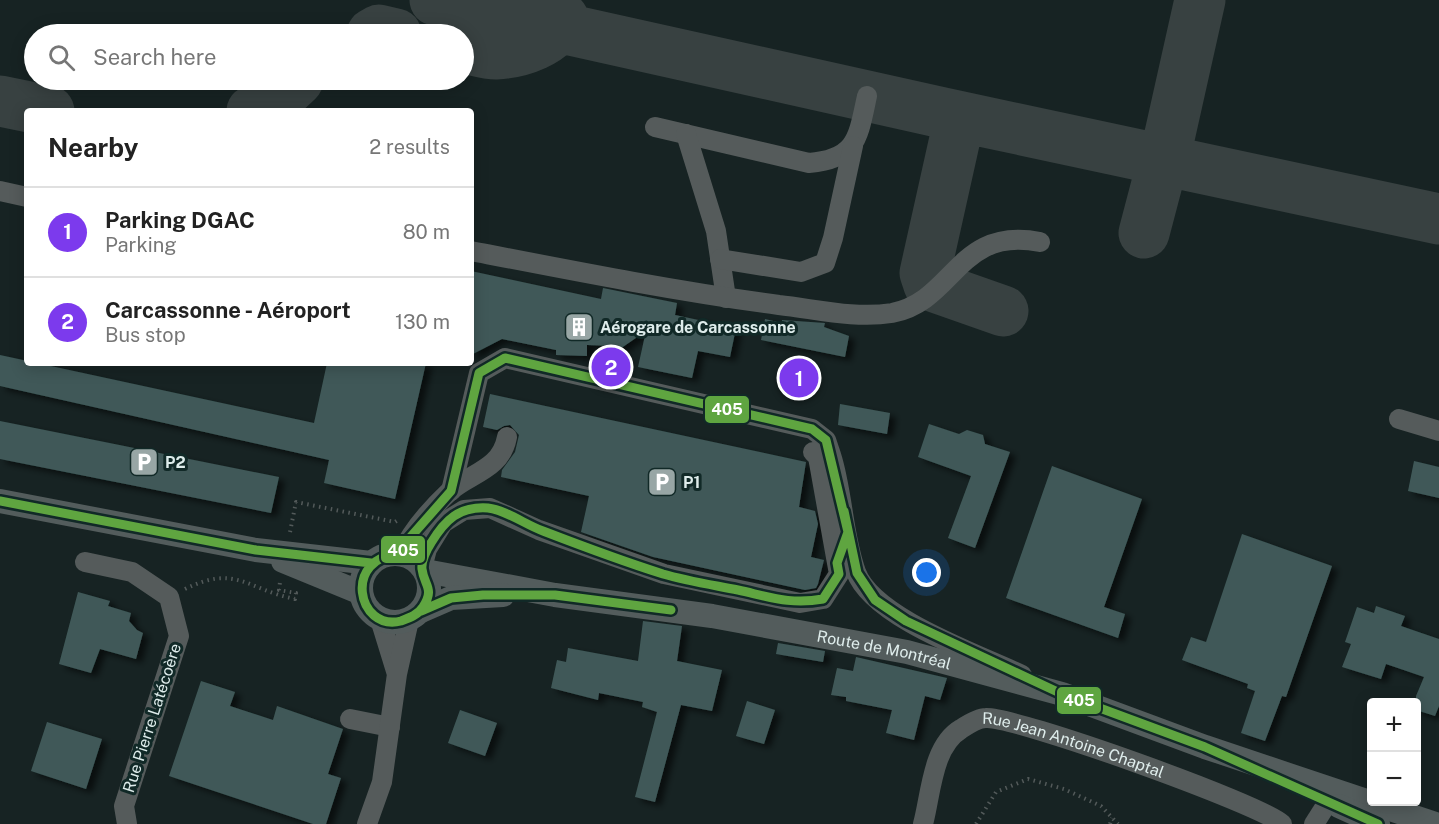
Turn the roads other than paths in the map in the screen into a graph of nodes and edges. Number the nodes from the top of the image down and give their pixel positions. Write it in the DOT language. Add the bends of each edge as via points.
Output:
graph roads {
  1 [pos="867,96"];
  2 [pos="655,127"];
  3 [pos="686,134"];
  4 [pos="853,146"];
  5 [pos="0,191"];
  6 [pos="24,195"];
  7 [pos="1040,242"];
  8 [pos="474,252"];
  9 [pos="720,259"];
  10 [pos="726,298"];
  11 [pos="1399,419"];
  12 [pos="1439,431"];
  13 [pos="507,438"];
  14 [pos="813,452"];
  15 [pos="450,491"];
  16 [pos="0,501"];
  17 [pos="843,546"];
  18 [pos="256,550"];
  19 [pos="401,554"];
  20 [pos="85,562"];
  21 [pos="371,563"];
  22 [pos="424,569"];
  23 [pos="361,592"];
  24 [pos="555,595"];
  25 [pos="415,615"];
  26 [pos="380,619"];
  27 [pos="397,674"];
  28 [pos="1062,694"];
  29 [pos="350,719"];
  30 [pos="390,727"];
  31 [pos="1205,747"];
  32 [pos="1328,802"];
  33 [pos="127,824"];
  34 [pos="367,824"];
  35 [pos="922,824"];
  36 [pos="1282,824"];
  37 [pos="1314,824"];
  38 [pos="1378,824"];
  39 [pos="1435,824"];
  1 -- 4 [label="street"];
  2 -- 3 [label="street"];
  3 -- 4 [label="street" via="808,163 832,161"];
  3 -- 9 [label="street" via="716,231"];
  4 -- 9 [label="street" via="825,263 801,272"];
  5 -- 6 [label="street"];
  7 -- 10 [label="street" via="1006,239 983,246 916,305 892,313 861,315"];
  8 -- 10 [label="street"];
  9 -- 10 [label="street"];
  11 -- 12 [label="street"];
  13 -- 15 [label="street" via="505,451"];
  14 -- 17 [label="street" via="818,457"];
  15 -- 17 [label="street" via="478,373 505,358 771,410 814,424 831,454"];
  15 -- 19 [label="street"];
  16 -- 18 [label="main road"];
  17 -- 22 [label="street" via="839,573 823,599 800,603 664,574 539,530 490,508 464,510 443,523 427,549"];
  17 -- 28 [label="street" via="875,600 906,621"];
  18 -- 21 [label="main road"];
  18 -- 23 [label="main road"];
  19 -- 21 [label="main road" via="380,557"];
  19 -- 22 [label="main road"];
  20 -- 33 [label="street, Rue Pierre Latécoère" via="132,572 169,597 179,636 124,806"];
  21 -- 23 [label="main road"];
  22 -- 24 [label="main road, Route de Montréal"];
  22 -- 25 [label="main road" via="430,591"];
  23 -- 26 [label="main road" via="370,612"];
  24 -- 25 [label="main road, Route de Montréal" via="451,598"];
  24 -- 28 [label="main road, Route de Montréal" via="712,616 896,650"];
  25 -- 26 [label="main road" via="399,622"];
  25 -- 27 [label="street"];
  26 -- 27 [label="street"];
  27 -- 30 [label="street"];
  28 -- 31 [label="main road, Route de Montréal"];
  29 -- 30 [label="street"];
  30 -- 34 [label="street" via="382,782"];
  31 -- 32 [label="main road, Route de Montréal"];
  31 -- 39 [label="main road, Route de Montréal"];
  32 -- 37 [label="street"];
  32 -- 38 [label="main road, Route de Montréal"];
  35 -- 36 [label="street, Rue Jean Antoine Chaptal" via="942,748 959,730 985,717 1163,772"];
}
